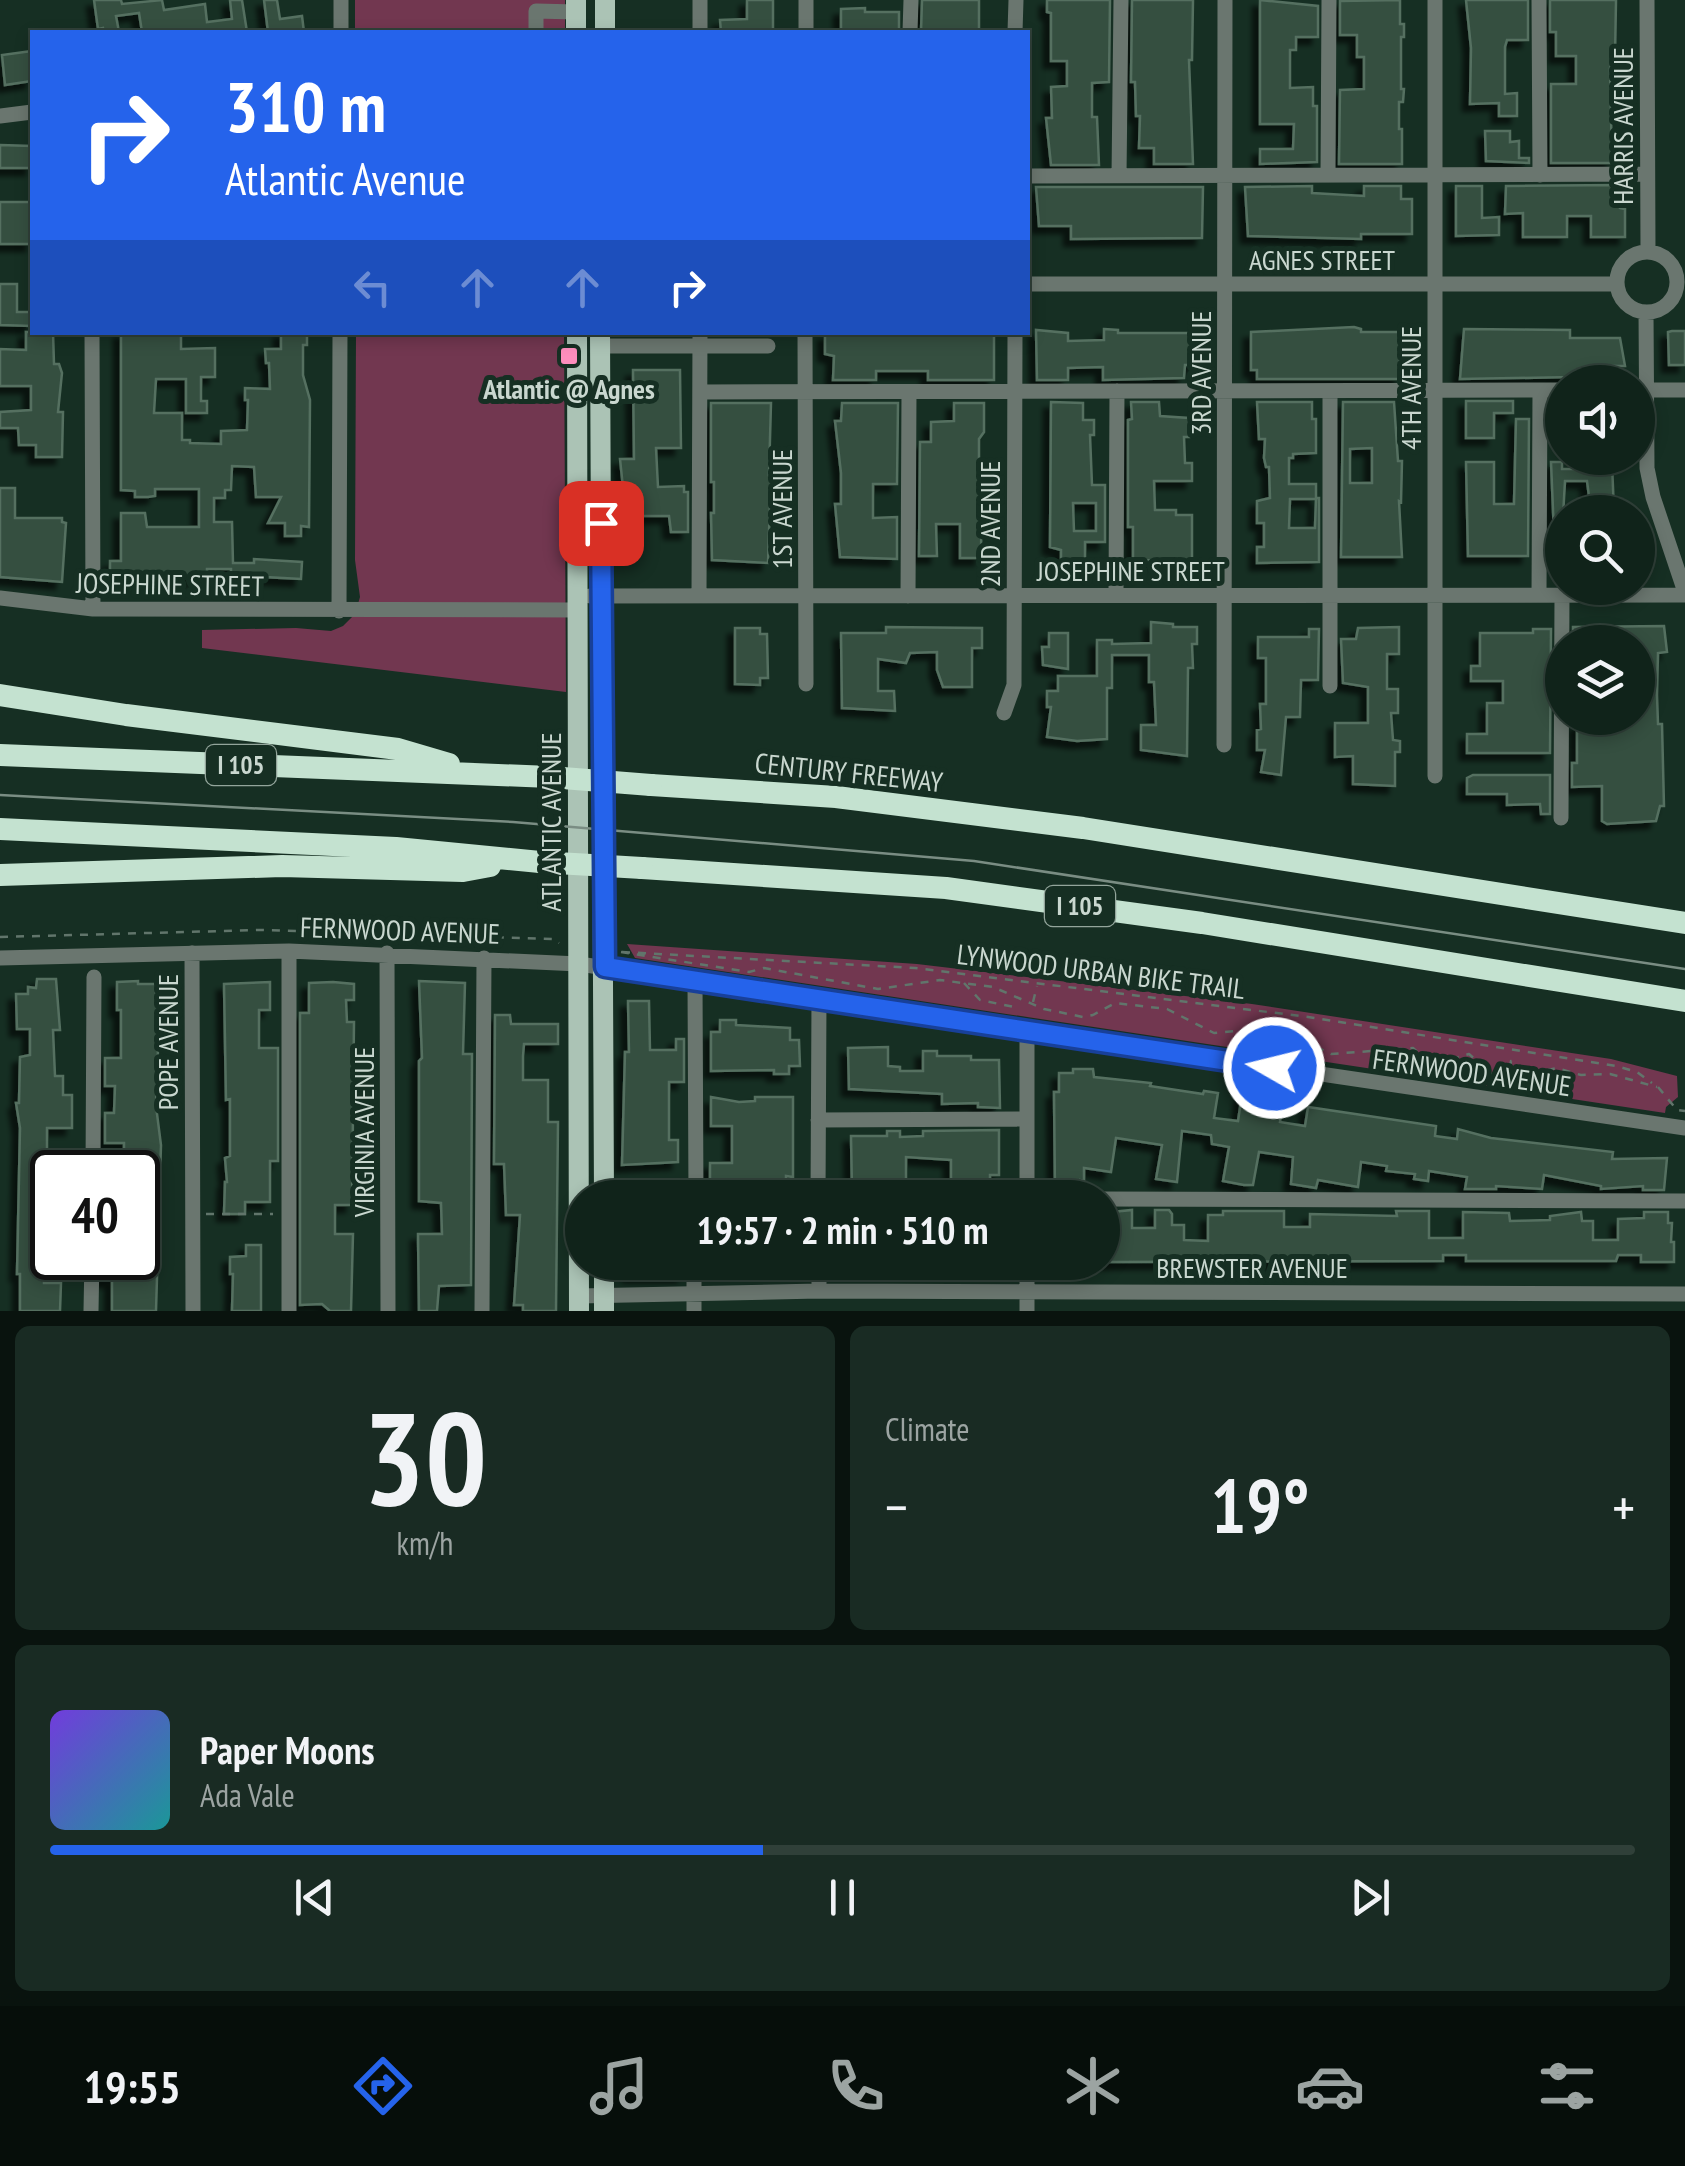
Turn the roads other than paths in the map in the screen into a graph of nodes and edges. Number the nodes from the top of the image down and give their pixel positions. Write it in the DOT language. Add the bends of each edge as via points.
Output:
graph roads {
  1 [pos="341,0"];
  2 [pos="605,0"];
  3 [pos="700,0"];
  4 [pos="806,0"];
  5 [pos="910,0"];
  6 [pos="1016,0"];
  7 [pos="1120,0"];
  8 [pos="1225,0"];
  9 [pos="1329,0"];
  10 [pos="1435,0"];
  11 [pos="1539,0"];
  12 [pos="1647,0"];
  13 [pos="576,15"];
  14 [pos="341,30"];
  15 [pos="536,30"];
  16 [pos="605,30"];
  17 [pos="700,30"];
  18 [pos="806,30"];
  19 [pos="910,30"];
  20 [pos="1016,30"];
  21 [pos="30,112"];
  22 [pos="0,116"];
  23 [pos="1540,174"];
  24 [pos="1648,174"];
  25 [pos="1328,175"];
  26 [pos="1435,175"];
  27 [pos="1030,176"];
  28 [pos="1119,176"];
  29 [pos="1225,176"];
  30 [pos="1648,252"];
  31 [pos="1681,283"];
  32 [pos="1030,284"];
  33 [pos="1225,284"];
  34 [pos="1435,284"];
  35 [pos="1616,284"];
  36 [pos="1646,312"];
  37 [pos="92,335"];
  38 [pos="340,335"];
  39 [pos="577,335"];
  40 [pos="805,335"];
  41 [pos="1015,335"];
  42 [pos="600,339"];
  43 [pos="700,339"];
  44 [pos="768,346"];
  45 [pos="1643,365"];
  46 [pos="1435,390"];
  47 [pos="1540,390"];
  48 [pos="1545,390"];
  49 [pos="1655,390"];
  50 [pos="1685,390"];
  51 [pos="1117,391"];
  52 [pos="1225,391"];
  53 [pos="1330,391"];
  54 [pos="701,392"];
  55 [pos="805,392"];
  56 [pos="909,392"];
  57 [pos="1015,392"];
  58 [pos="1649,475"];
  59 [pos="1655,593"];
  60 [pos="1685,593"];
  61 [pos="1116,595"];
  62 [pos="1224,595"];
  63 [pos="1330,595"];
  64 [pos="1435,595"];
  65 [pos="1539,595"];
  66 [pos="1545,595"];
  67 [pos="601,596"];
  68 [pos="699,596"];
  69 [pos="806,596"];
  70 [pos="908,596"];
  71 [pos="1014,596"];
  72 [pos="0,598"];
  73 [pos="576,603"];
  74 [pos="1562,605"];
  75 [pos="93,609"];
  76 [pos="340,610"];
  77 [pos="806,684"];
  78 [pos="1330,686"];
  79 [pos="0,696"];
  80 [pos="0,705"];
  81 [pos="1004,713"];
  82 [pos="126,715"];
  83 [pos="1224,746"];
  84 [pos="0,754"];
  85 [pos="482,773"];
  86 [pos="1435,776"];
  87 [pos="1562,818"];
  88 [pos="0,829"];
  89 [pos="532,861"];
  90 [pos="0,875"];
  91 [pos="1685,923"];
  92 [pos="290,951"];
  93 [pos="192,953"];
  94 [pos="387,954"];
  95 [pos="0,958"];
  96 [pos="484,958"];
  97 [pos="613,960"];
  98 [pos="579,964"];
  99 [pos="94,977"];
  100 [pos="695,981"];
  101 [pos="819,999"];
  102 [pos="1685,1001"];
  103 [pos="1027,1030"];
  104 [pos="1027,1119"];
  105 [pos="818,1120"];
  106 [pos="1685,1128"];
  107 [pos="93,1150"];
  108 [pos="605,1180"];
  109 [pos="696,1180"];
  110 [pos="818,1180"];
  111 [pos="1027,1180"];
  112 [pos="1120,1199"];
  113 [pos="1685,1200"];
  114 [pos="92,1280"];
  115 [pos="694,1280"];
  116 [pos="819,1280"];
  117 [pos="1027,1280"];
  118 [pos="819,1290"];
  119 [pos="1027,1291"];
  120 [pos="694,1292"];
  121 [pos="1685,1294"];
  122 [pos="604,1303"];
  123 [pos="579,1304"];
  124 [pos="92,1311"];
  125 [pos="192,1311"];
  126 [pos="290,1311"];
  127 [pos="388,1311"];
  128 [pos="482,1311"];
  129 [pos="694,1311"];
  130 [pos="1027,1311"];
  1 -- 14 [label="street"];
  2 -- 16 [label="main road"];
  3 -- 17 [label="street"];
  4 -- 18 [label="street"];
  5 -- 19 [label="street"];
  6 -- 20 [label="street"];
  7 -- 28 [label="street"];
  8 -- 29 [label="street, 3RD AVENUE"];
  9 -- 25 [label="street"];
  10 -- 26 [label="street, 4TH AVENUE"];
  11 -- 23 [label="street"];
  12 -- 24 [label="street, HARRIS AVENUE"];
  13 -- 15 [label="street" via="536,11"];
  21 -- 22 [label="street"];
  23 -- 24 [label="street"];
  23 -- 26 [label="street"];
  24 -- 30 [label="street, HARRIS AVENUE"];
  25 -- 26 [label="street"];
  25 -- 29 [label="street"];
  26 -- 34 [label="street, 4TH AVENUE"];
  27 -- 28 [label="street"];
  28 -- 29 [label="street"];
  29 -- 33 [label="street, 3RD AVENUE"];
  30 -- 31 [label="street" via="1665,259"];
  30 -- 35 [label="street" via="1628,259"];
  31 -- 36 [label="street" via="1664,307"];
  32 -- 33 [label="street, AGNES STREET"];
  33 -- 34 [label="street, AGNES STREET"];
  33 -- 52 [label="street, 3RD AVENUE"];
  34 -- 35 [label="street, AGNES STREET"];
  34 -- 46 [label="street, 4TH AVENUE"];
  35 -- 36 [label="street" via="1622,300"];
  36 -- 45 [label="street"];
  37 -- 75 [label="street"];
  38 -- 76 [label="street"];
  39 -- 73 [label="main road, ATLANTIC AVENUE"];
  40 -- 55 [label="street, 1ST AVENUE"];
  41 -- 57 [label="street, 2ND AVENUE"];
  42 -- 43 [label="street"];
  42 -- 67 [label="main road, ATLANTIC AVENUE"];
  43 -- 44 [label="street"];
  43 -- 54 [label="street"];
  46 -- 47 [label="street"];
  46 -- 53 [label="street"];
  46 -- 64 [label="street, 4TH AVENUE"];
  47 -- 48 [label="street"];
  47 -- 65 [label="street"];
  49 -- 50 [label="street"];
  51 -- 52 [label="street"];
  51 -- 57 [label="street"];
  51 -- 61 [label="street"];
  52 -- 53 [label="street"];
  52 -- 62 [label="street, 3RD AVENUE"];
  53 -- 63 [label="street"];
  54 -- 55 [label="street"];
  54 -- 68 [label="street"];
  55 -- 56 [label="street"];
  55 -- 69 [label="street, 1ST AVENUE"];
  56 -- 57 [label="street"];
  56 -- 70 [label="street"];
  57 -- 71 [label="street, 2ND AVENUE"];
  58 -- 60 [label="street"];
  59 -- 60 [label="street, JOSEPHINE STREET"];
  61 -- 62 [label="street, JOSEPHINE STREET"];
  61 -- 71 [label="street, JOSEPHINE STREET"];
  62 -- 63 [label="street, JOSEPHINE STREET"];
  62 -- 83 [label="street, 3RD AVENUE"];
  63 -- 64 [label="street, JOSEPHINE STREET"];
  63 -- 78 [label="street"];
  64 -- 65 [label="street, JOSEPHINE STREET"];
  64 -- 86 [label="street, 4TH AVENUE"];
  65 -- 66 [label="street, JOSEPHINE STREET"];
  67 -- 68 [label="street, JOSEPHINE STREET"];
  67 -- 73 [label="street, JOSEPHINE STREET"];
  67 -- 97 [label="main road, ATLANTIC AVENUE"];
  68 -- 69 [label="street, JOSEPHINE STREET"];
  69 -- 70 [label="street, JOSEPHINE STREET"];
  69 -- 77 [label="street, 1ST AVENUE"];
  70 -- 71 [label="street, JOSEPHINE STREET"];
  71 -- 81 [label="street, 2ND AVENUE" via="1014,685"];
  72 -- 75 [label="street, JOSEPHINE STREET"];
  73 -- 76 [label="street, JOSEPHINE STREET"];
  73 -- 98 [label="main road, ATLANTIC AVENUE"];
  74 -- 87 [label="street"];
  75 -- 76 [label="street, JOSEPHINE STREET"];
  79 -- 82 [label="highway"];
  80 -- 82 [label="highway"];
  82 -- 85 [label="highway" via="398,749"];
  84 -- 85 [label="highway, CENTURY FREEWAY / I 105"];
  85 -- 91 [label="highway, CENTURY FREEWAY / I 105, bridge" via="836,797 1067,826"];
  88 -- 89 [label="highway, I 105"];
  89 -- 90 [label="highway" via="463,871 282,866"];
  89 -- 102 [label="highway, I 105, bridge" via="946,888 1202,922"];
  92 -- 93 [label="street, FERNWOOD AVENUE"];
  92 -- 94 [label="street, FERNWOOD AVENUE"];
  92 -- 126 [label="street"];
  93 -- 95 [label="street, FERNWOOD AVENUE"];
  93 -- 125 [label="street, POPE AVENUE"];
  94 -- 96 [label="street, FERNWOOD AVENUE"];
  94 -- 127 [label="street, VIRGINIA AVENUE"];
  96 -- 98 [label="street, FERNWOOD AVENUE"];
  96 -- 128 [label="street"];
  97 -- 98 [label="street, FERNWOOD AVENUE"];
  97 -- 100 [label="street, FERNWOOD AVENUE"];
  97 -- 108 [label="main road, ATLANTIC AVENUE"];
  98 -- 123 [label="main road, ATLANTIC AVENUE"];
  99 -- 107 [label="street"];
  100 -- 101 [label="street, FERNWOOD AVENUE"];
  100 -- 109 [label="street"];
  101 -- 103 [label="street, FERNWOOD AVENUE"];
  101 -- 105 [label="street"];
  103 -- 104 [label="street"];
  103 -- 106 [label="street, FERNWOOD AVENUE"];
  104 -- 105 [label="street"];
  104 -- 111 [label="street"];
  105 -- 110 [label="street"];
  112 -- 113 [label="street"];
  114 -- 124 [label="street"];
  115 -- 120 [label="street"];
  116 -- 118 [label="street"];
  117 -- 119 [label="street"];
  118 -- 119 [label="street, BREWSTER AVENUE"];
  118 -- 120 [label="street, BREWSTER AVENUE"];
  119 -- 121 [label="street, BREWSTER AVENUE"];
  119 -- 130 [label="street"];
  120 -- 122 [label="street, BREWSTER AVENUE"];
  120 -- 129 [label="street"];
  122 -- 123 [label="street, BREWSTER AVENUE"];
}
